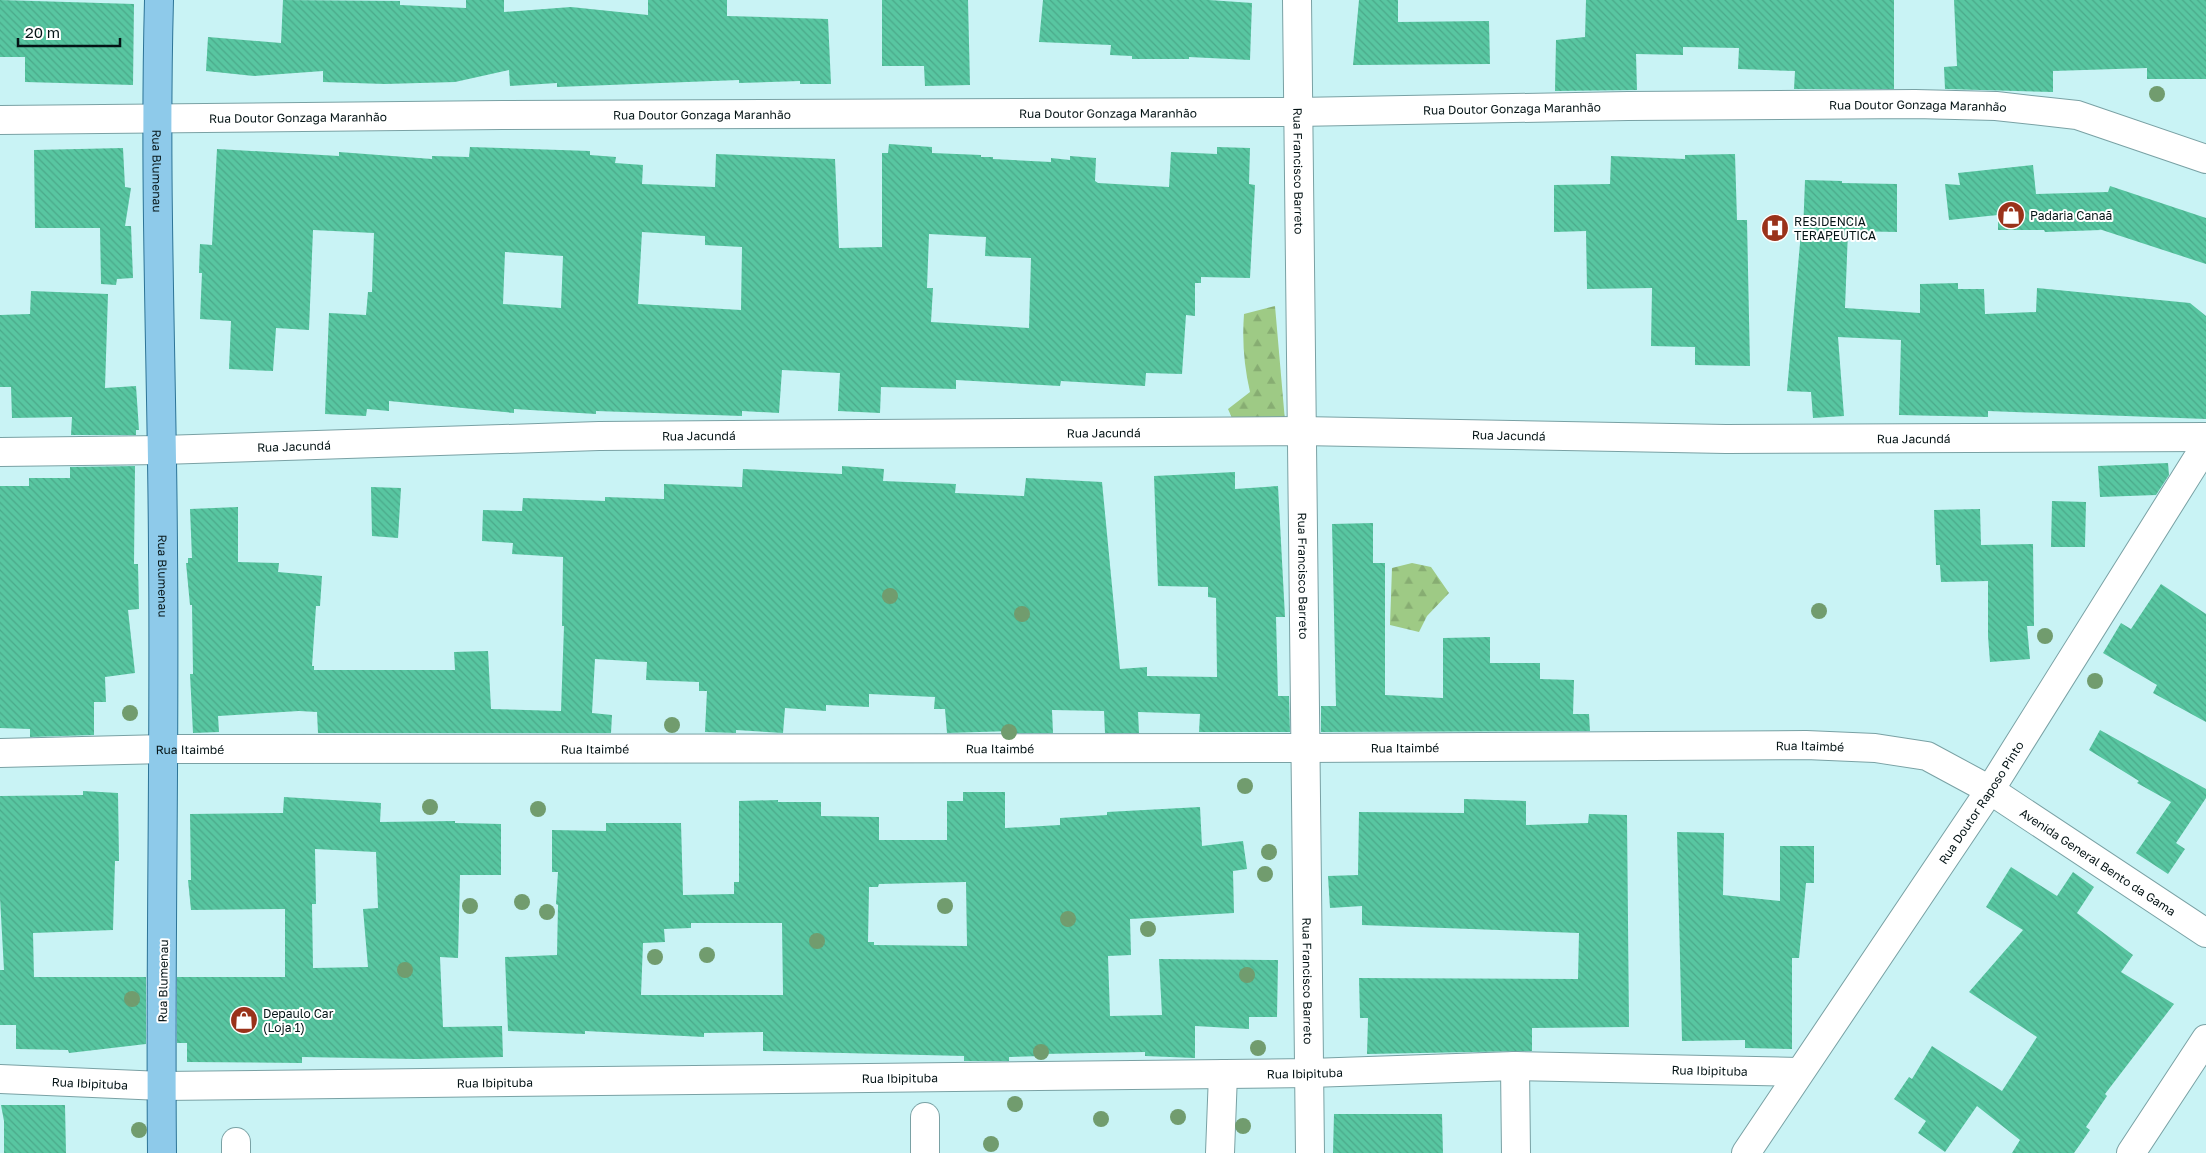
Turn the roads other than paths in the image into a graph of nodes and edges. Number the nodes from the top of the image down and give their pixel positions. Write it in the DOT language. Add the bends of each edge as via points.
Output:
graph roads {
  1 [pos="159,0"];
  2 [pos="1297,0"];
  3 [pos="1297,112"];
  4 [pos="156,118"];
  5 [pos="0,120"];
  6 [pos="2206,160"];
  7 [pos="1300,432"];
  8 [pos="2206,437"];
  9 [pos="2206,445"];
  10 [pos="162,450"];
  11 [pos="0,452"];
  12 [pos="1305,748"];
  13 [pos="165,749"];
  14 [pos="0,753"];
  15 [pos="1990,790"];
  16 [pos="2206,933"];
  17 [pos="2206,1039"];
  18 [pos="1516,1066"];
  19 [pos="1799,1072"];
  20 [pos="1223,1074"];
  21 [pos="1310,1074"];
  22 [pos="0,1079"];
  23 [pos="162,1086"];
  24 [pos="925,1118"];
  25 [pos="162,1153"];
  26 [pos="925,1153"];
  27 [pos="1220,1153"];
  28 [pos="1310,1153"];
  29 [pos="1516,1153"];
  30 [pos="1746,1153"];
  31 [pos="2131,1153"];
  1 -- 4 [label="main road, Rua Blumenau"];
  2 -- 3 [label="street, Rua Francisco Barreto"];
  3 -- 4 [label="street, Rua Doutor Gonzaga Maranhão"];
  3 -- 6 [label="street, Rua Doutor Gonzaga Maranhão" via="1628,106 1996,106 2077,115"];
  3 -- 7 [label="street, Rua Francisco Barreto"];
  4 -- 5 [label="street, Rua Doutor Gonzaga Maranhão"];
  4 -- 10 [label="main road, Rua Blumenau"];
  7 -- 8 [label="street, Rua Jacundá" via="1726,439"];
  7 -- 10 [label="street, Rua Jacundá" via="599,436"];
  7 -- 12 [label="street, Rua Francisco Barreto"];
  9 -- 15 [label="street, Rua Doutor Raposo Pinto"];
  10 -- 11 [label="street, Rua Jacundá"];
  10 -- 13 [label="main road, Rua Blumenau"];
  12 -- 13 [label="street, Rua Itaimbé"];
  12 -- 15 [label="street, Rua Itaimbé" via="1806,745 1875,748 1927,756"];
  12 -- 21 [label="street, Rua Francisco Barreto"];
  13 -- 14 [label="street, Rua Itaimbé"];
  13 -- 23 [label="main road, Rua Blumenau"];
  15 -- 16 [label="street, Avenida General Bento da Gama"];
  15 -- 19 [label="street, Rua Doutor Raposo Pinto"];
  17 -- 31 [label="street"];
  18 -- 19 [label="street, Rua Ibipituba"];
  18 -- 21 [label="street, Rua Ibipituba"];
  18 -- 29 [label="street"];
  19 -- 30 [label="street, Rua Doutor Raposo Pinto"];
  20 -- 21 [label="street, Rua Ibipituba"];
  20 -- 23 [label="street, Rua Ibipituba"];
  20 -- 27 [label="street"];
  21 -- 28 [label="street, Rua Francisco Barreto"];
  22 -- 23 [label="street, Rua Ibipituba"];
  23 -- 25 [label="main road, Rua Blumenau"];
  24 -- 26 [label="street"];
}
